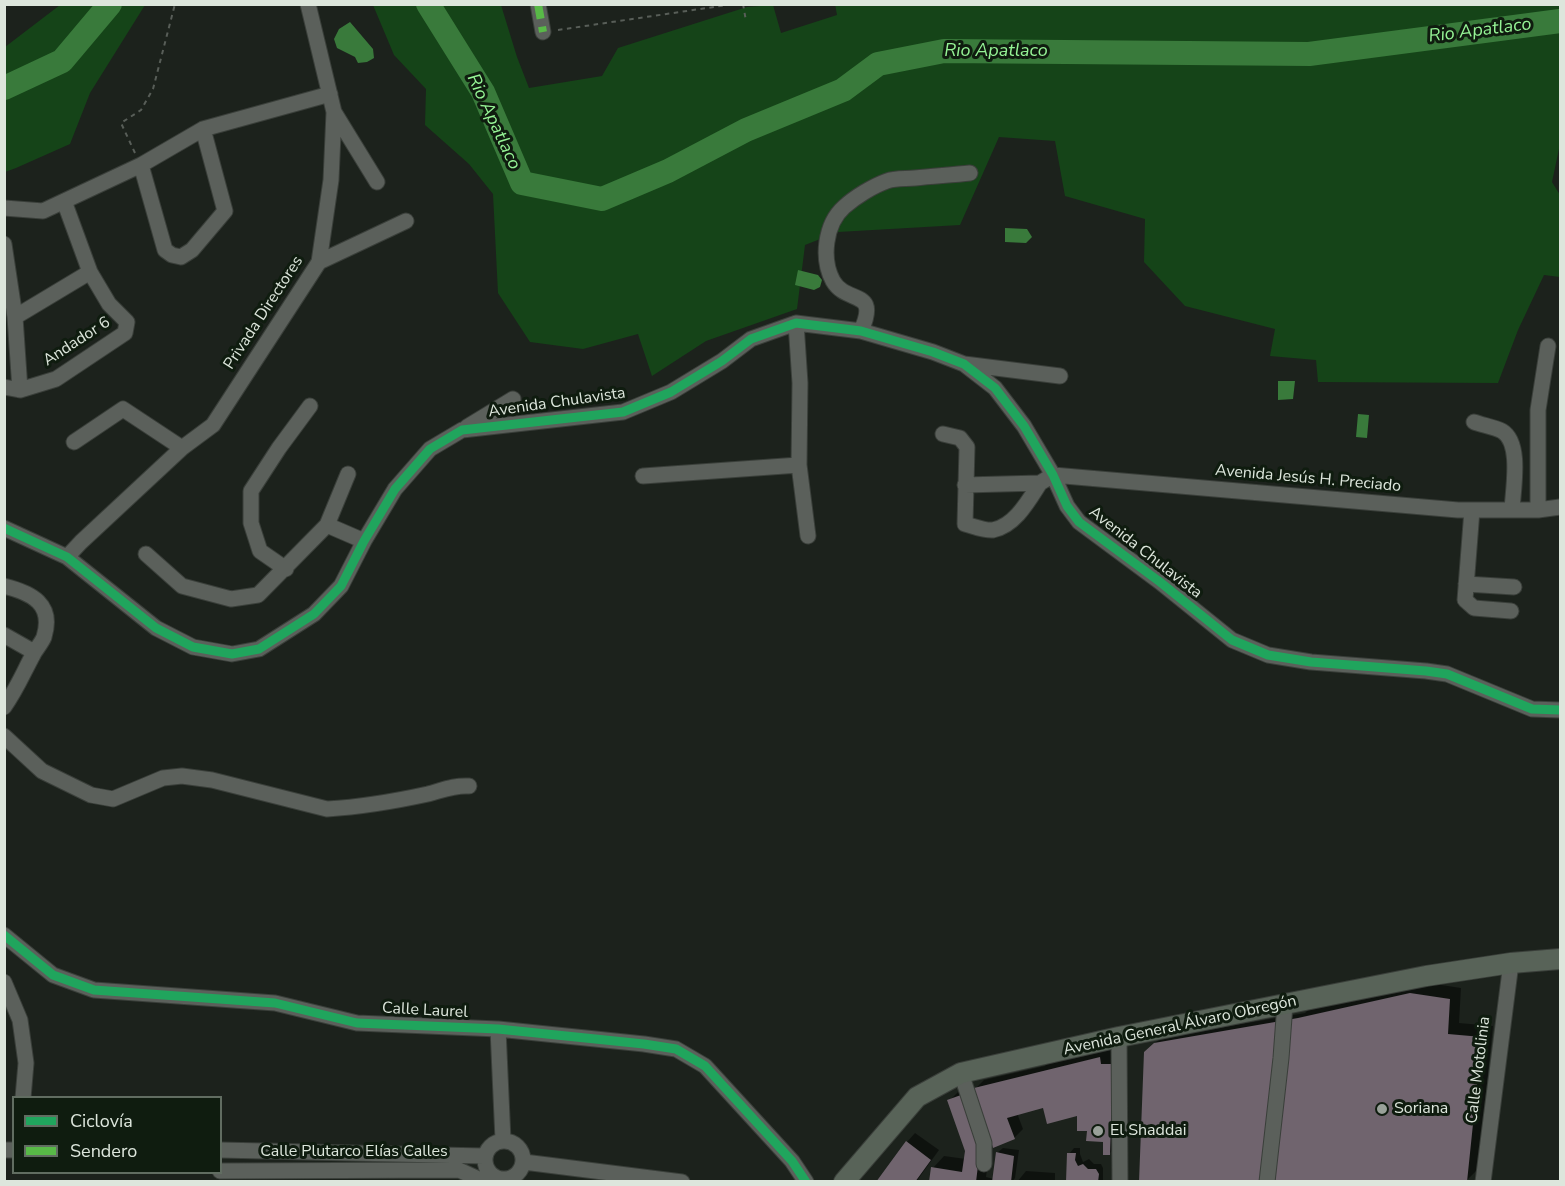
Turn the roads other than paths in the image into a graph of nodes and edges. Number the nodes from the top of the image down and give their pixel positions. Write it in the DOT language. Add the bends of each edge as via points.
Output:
graph roads {
  1 [pos="308,4"];
  2 [pos="538,4"];
  3 [pos="543,32"];
  4 [pos="330,94"];
  5 [pos="333,112"];
  6 [pos="203,129"];
  7 [pos="141,165"];
  8 [pos="970,173"];
  9 [pos="377,182"];
  10 [pos="64,201"];
  11 [pos="4,208"];
  12 [pos="406,221"];
  13 [pos="4,244"];
  14 [pos="5,252"];
  15 [pos="319,262"];
  16 [pos="90,272"];
  17 [pos="15,317"];
  18 [pos="796,323"];
  19 [pos="861,331"];
  20 [pos="1548,346"];
  21 [pos="964,364"];
  22 [pos="1060,376"];
  23 [pos="4,387"];
  24 [pos="20,390"];
  25 [pos="513,399"];
  26 [pos="310,406"];
  27 [pos="1474,422"];
  28 [pos="462,430"];
  29 [pos="943,434"];
  30 [pos="74,442"];
  31 [pos="182,448"];
  32 [pos="799,465"];
  33 [pos="348,474"];
  34 [pos="643,477"];
  35 [pos="1046,479"];
  36 [pos="965,485"];
  37 [pos="1560,507"];
  38 [pos="1472,510"];
  39 [pos="1512,510"];
  40 [pos="1538,510"];
  41 [pos="327,525"];
  42 [pos="4,528"];
  43 [pos="808,536"];
  44 [pos="364,541"];
  45 [pos="146,554"];
  46 [pos="67,557"];
  47 [pos="286,569"];
  48 [pos="1466,584"];
  49 [pos="4,586"];
  50 [pos="1514,587"];
  51 [pos="1511,611"];
  52 [pos="4,635"];
  53 [pos="34,652"];
  54 [pos="11,687"];
  55 [pos="4,707"];
  56 [pos="1560,710"];
  57 [pos="4,736"];
  58 [pos="469,786"];
  59 [pos="4,935"];
  60 [pos="1560,959"];
  61 [pos="1511,963"];
  62 [pos="4,982"];
  63 [pos="1285,1004"];
  64 [pos="498,1029"];
  65 [pos="1119,1037"];
  66 [pos="961,1073"];
  67 [pos="23,1096"];
  68 [pos="503,1140"];
  69 [pos="222,1150"];
  70 [pos="484,1156"];
  71 [pos="524,1162"];
  72 [pos="984,1164"];
  73 [pos="222,1171"];
  74 [pos="504,1180"];
  75 [pos="484,1182"];
  76 [pos="682,1182"];
  77 [pos="806,1182"];
  78 [pos="844,1182"];
  79 [pos="1120,1182"];
  80 [pos="1267,1182"];
  81 [pos="1483,1182"];
  1 -- 4 [label="street, Privada Directores"];
  2 -- 3 [label="street"];
  4 -- 5 [label="street, Privada Directores"];
  4 -- 6 [label="street"];
  5 -- 9 [label="street"];
  5 -- 15 [label="street, Privada Directores" via="331,180"];
  6 -- 7 [label="street"];
  6 -- 7 [label="street" via="225,211 192,250 181,257 165,250"];
  7 -- 10 [label="street"];
  8 -- 19 [label="street" via="888,180 842,208 830,230 825,254 834,282 866,305 868,316"];
  10 -- 11 [label="street" via="43,211"];
  10 -- 16 [label="street"];
  12 -- 15 [label="street"];
  13 -- 14 [label="street"];
  14 -- 17 [label="street"];
  15 -- 31 [label="street, Privada Directores" via="213,425"];
  16 -- 17 [label="street"];
  16 -- 24 [label="street, Andador 6" via="109,304 127,322 125,333 56,379"];
  17 -- 24 [label="street"];
  18 -- 19 [label="street, Avenida Chulavista"];
  18 -- 28 [label="street, Avenida Chulavista" via="751,339 671,392 623,412"];
  18 -- 32 [label="street"];
  19 -- 21 [label="street, Avenida Chulavista"];
  20 -- 40 [label="street" via="1538,410"];
  21 -- 22 [label="street"];
  21 -- 35 [label="street, Avenida Chulavista" via="995,388 1024,426"];
  23 -- 24 [label="street, Andador 6"];
  25 -- 28 [label="street"];
  26 -- 47 [label="street" via="251,491 251,523 260,551"];
  27 -- 39 [label="street" via="1503,432 1511,442"];
  28 -- 44 [label="street, Avenida Chulavista" via="430,449 395,489"];
  29 -- 36 [label="street" via="960,438 967,447"];
  30 -- 31 [label="street" via="123,409"];
  31 -- 46 [label="street, Privada Directores"];
  32 -- 34 [label="street"];
  32 -- 43 [label="street"];
  33 -- 41 [label="street"];
  35 -- 36 [label="street, Avenida Jesús H. Preciado"];
  35 -- 36 [label="street" via="1007,524 992,530 965,524"];
  35 -- 38 [label="street, Avenida Jesús H. Preciado"];
  35 -- 56 [label="street, Avenida Chulavista" via="1079,522 1232,640 1268,655 1447,675 1532,709"];
  37 -- 40 [label="street, Avenida Jesús H. Preciado"];
  38 -- 39 [label="street, Avenida Jesús H. Preciado"];
  38 -- 48 [label="street"];
  39 -- 40 [label="street, Avenida Jesús H. Preciado"];
  41 -- 44 [label="street"];
  41 -- 47 [label="street"];
  42 -- 46 [label="street, Avenida Chulavista"];
  44 -- 46 [label="street, Avenida Chulavista" via="341,586 314,614 259,649 232,654 193,647 156,628"];
  45 -- 47 [label="street" via="182,586 231,599 258,595"];
  48 -- 50 [label="street"];
  48 -- 51 [label="street" via="1465,600 1469,605"];
  49 -- 53 [label="street" via="40,601 46,615 44,638"];
  52 -- 53 [label="street"];
  53 -- 54 [label="street"];
  54 -- 55 [label="street"];
  57 -- 58 [label="street" via="42,771 92,795 113,799 173,776 212,780 327,809"];
  59 -- 64 [label="street, Calle Laurel" via="53,975 94,990 275,1003 357,1023"];
  60 -- 61 [label="main road, Avenida General Álvaro Obregón"];
  61 -- 63 [label="main road, Avenida General Álvaro Obregón"];
  61 -- 81 [label="street, Calle Motolinia"];
  62 -- 67 [label="street" via="20,1020 26,1063"];
  63 -- 65 [label="main road, Avenida General Álvaro Obregón"];
  63 -- 80 [label="street"];
  64 -- 68 [label="street"];
  64 -- 77 [label="street, Calle Laurel" via="676,1049 705,1066 792,1161"];
  65 -- 66 [label="main road, Avenida General Álvaro Obregón"];
  65 -- 79 [label="street"];
  66 -- 72 [label="street" via="984,1143"];
  66 -- 78 [label="main road, Avenida General Álvaro Obregón" via="917,1097"];
  68 -- 70 [label="street" via="491,1144"];
  68 -- 71 [label="street" via="514,1142 522,1151"];
  69 -- 70 [label="street, Calle Plutarco Elías Calles"];
  70 -- 74 [label="street" via="489,1172"];
  71 -- 74 [label="street" via="520,1171"];
  71 -- 76 [label="street"];
  73 -- 75 [label="street, Calle Plutarco Elías Calles" via="459,1170"];
}
